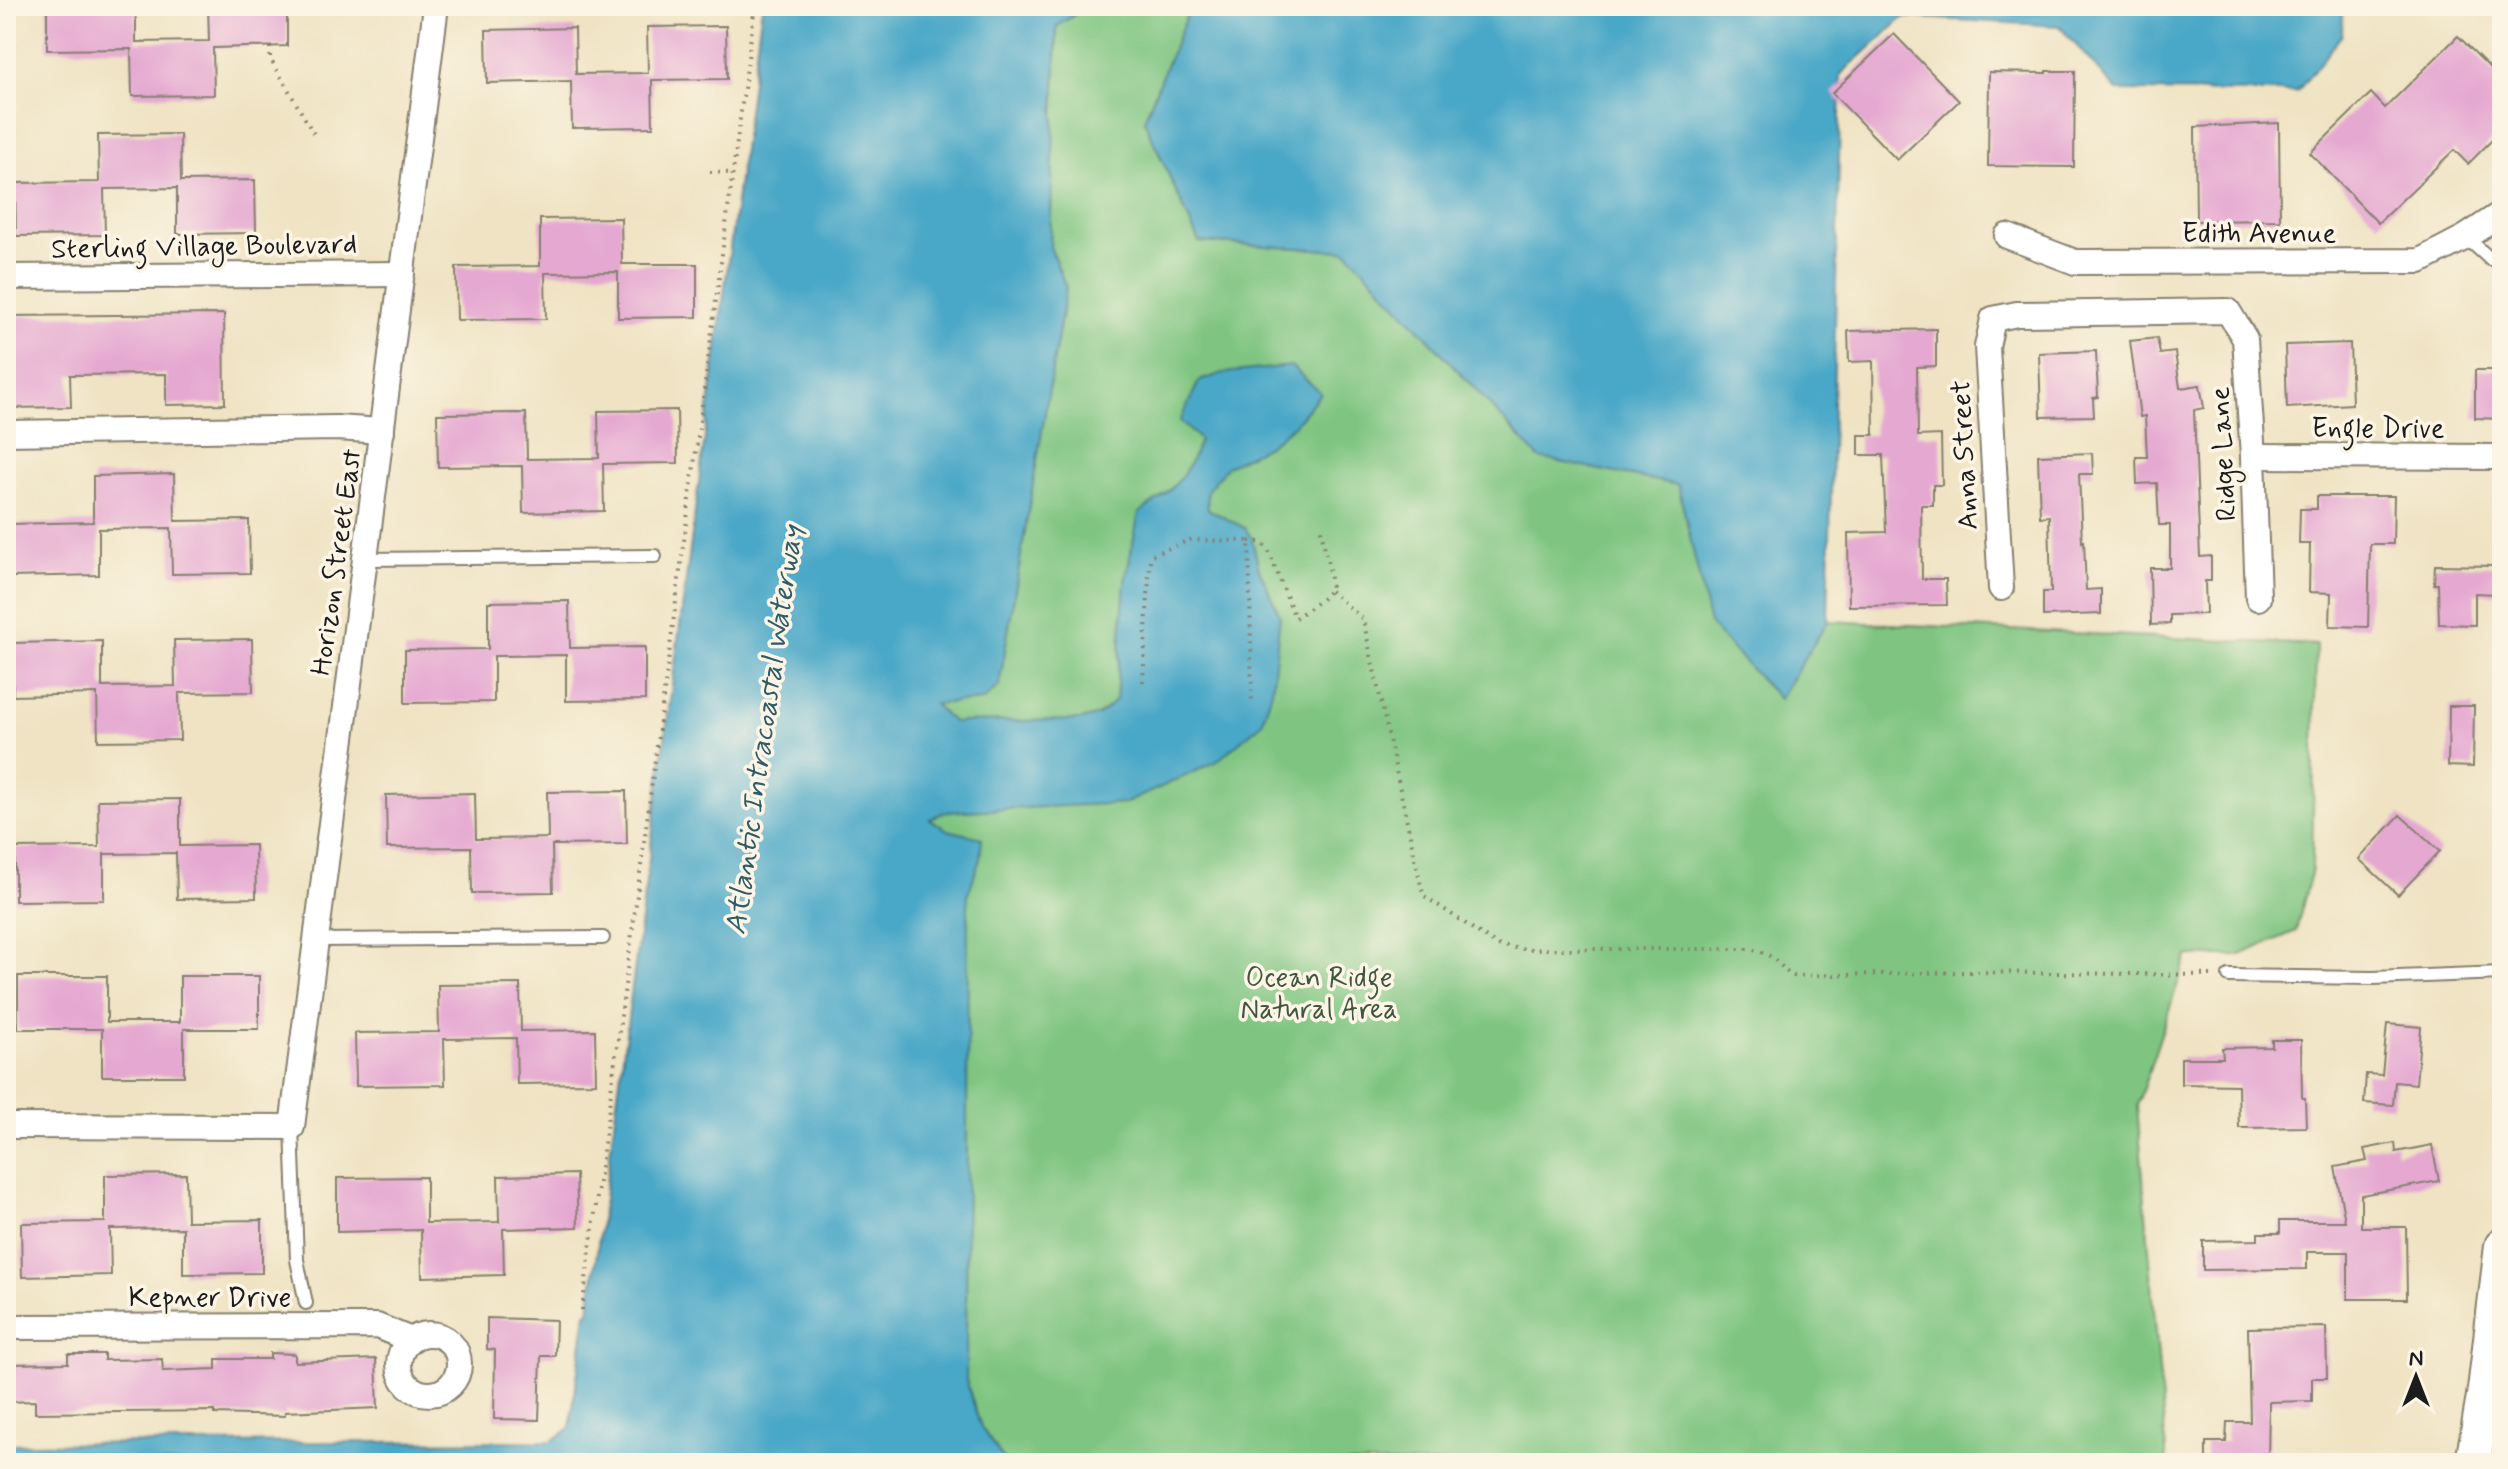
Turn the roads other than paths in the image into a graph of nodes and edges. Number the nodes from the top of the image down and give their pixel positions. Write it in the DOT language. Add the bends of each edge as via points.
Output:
graph roads {
  1 [pos="436,6"];
  2 [pos="2502,213"];
  3 [pos="2007,236"];
  4 [pos="2466,237"];
  5 [pos="2502,259"];
  6 [pos="402,274"];
  7 [pos="6,277"];
  8 [pos="1993,319"];
  9 [pos="382,431"];
  10 [pos="6,433"];
  11 [pos="2253,456"];
  12 [pos="2502,457"];
  13 [pos="655,556"];
  14 [pos="365,559"];
  15 [pos="2001,588"];
  16 [pos="2258,598"];
  17 [pos="603,938"];
  18 [pos="316,940"];
  19 [pos="2502,973"];
  20 [pos="2229,976"];
  21 [pos="6,1126"];
  22 [pos="292,1127"];
  23 [pos="2502,1246"];
  24 [pos="306,1303"];
  25 [pos="6,1327"];
  26 [pos="411,1340"];
  27 [pos="2473,1463"];
  1 -- 6 [label="street, Horizon Street East"];
  2 -- 4 [label="street, Edith Avenue"];
  3 -- 4 [label="street, Edith Avenue" via="2075,262 2420,261"];
  4 -- 5 [label="lane" via="2490,259"];
  6 -- 7 [label="street, Sterling Village Boulevard"];
  6 -- 9 [label="street, Horizon Street East"];
  8 -- 11 [label="street, Ridge Lane" via="2017,314 2228,311 2245,339"];
  8 -- 15 [label="street, Anna Street" via="1987,347"];
  9 -- 10 [label="street"];
  9 -- 14 [label="street, Horizon Street East"];
  11 -- 12 [label="street, Engle Drive"];
  11 -- 16 [label="street, Ridge Lane"];
  13 -- 14 [label="lane"];
  14 -- 18 [label="street, Horizon Street East"];
  17 -- 18 [label="lane"];
  18 -- 22 [label="street, Horizon Street East"];
  19 -- 20 [label="lane"];
  21 -- 22 [label="street"];
  22 -- 24 [label="lane" via="297,1260"];
  23 -- 27 [label="main road"];
  25 -- 26 [label="street, Kepner Drive" via="377,1326"];
}
